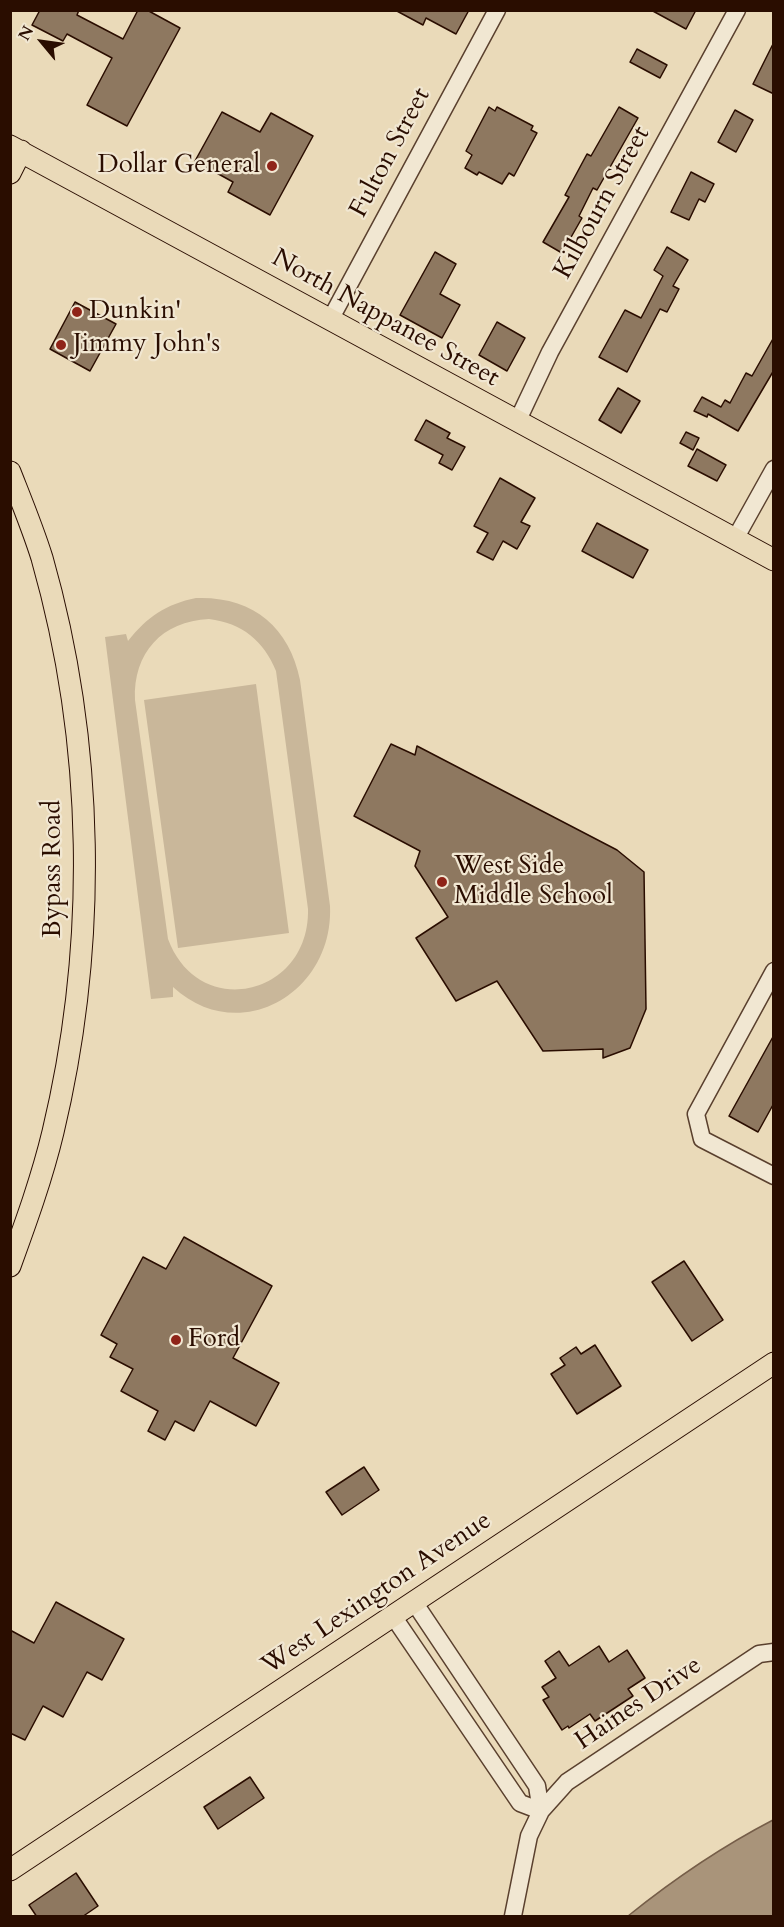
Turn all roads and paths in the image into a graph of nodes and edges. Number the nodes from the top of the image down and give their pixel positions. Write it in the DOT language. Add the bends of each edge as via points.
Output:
graph roads {
  1 [pos="497,10"];
  2 [pos="737,10"];
  3 [pos="16,148"];
  4 [pos="10,173"];
  5 [pos="330,321"];
  6 [pos="517,422"];
  7 [pos="774,469"];
  8 [pos="10,472"];
  9 [pos="735,539"];
  10 [pos="774,560"];
  11 [pos="774,971"];
  12 [pos="774,1176"];
  13 [pos="10,1266"];
  14 [pos="774,1363"];
  15 [pos="414,1602"];
  16 [pos="393,1616"];
  17 [pos="774,1652"];
  18 [pos="542,1811"];
  19 [pos="10,1870"];
  20 [pos="513,1917"];
  1 -- 5 [label="street, Fulton Street"];
  2 -- 6 [label="street, Kilbourn Street" via="550,352"];
  3 -- 4 [label="main road"];
  3 -- 5 [label="main road, North Nappanee Street"];
  5 -- 6 [label="main road, North Nappanee Street"];
  6 -- 9 [label="main road, North Nappanee Street"];
  7 -- 9 [label="street"];
  8 -- 13 [label="main road, Bypass Road" via="41,556 69,677 77,733 85,868 82,948 63,1082 41,1175"];
  9 -- 10 [label="main road, North Nappanee Street"];
  11 -- 12 [label="street" via="696,1114 702,1139"];
  14 -- 15 [label="main road, West Lexington Avenue"];
  15 -- 16 [label="main road, West Lexington Avenue"];
  15 -- 18 [label="street" via="537,1786"];
  16 -- 18 [label="street" via="520,1803"];
  16 -- 19 [label="main road, West Lexington Avenue"];
  17 -- 18 [label="street, Haines Drive" via="759,1654 567,1782"];
  18 -- 20 [label="street, Haines Drive" via="529,1836"];
}
